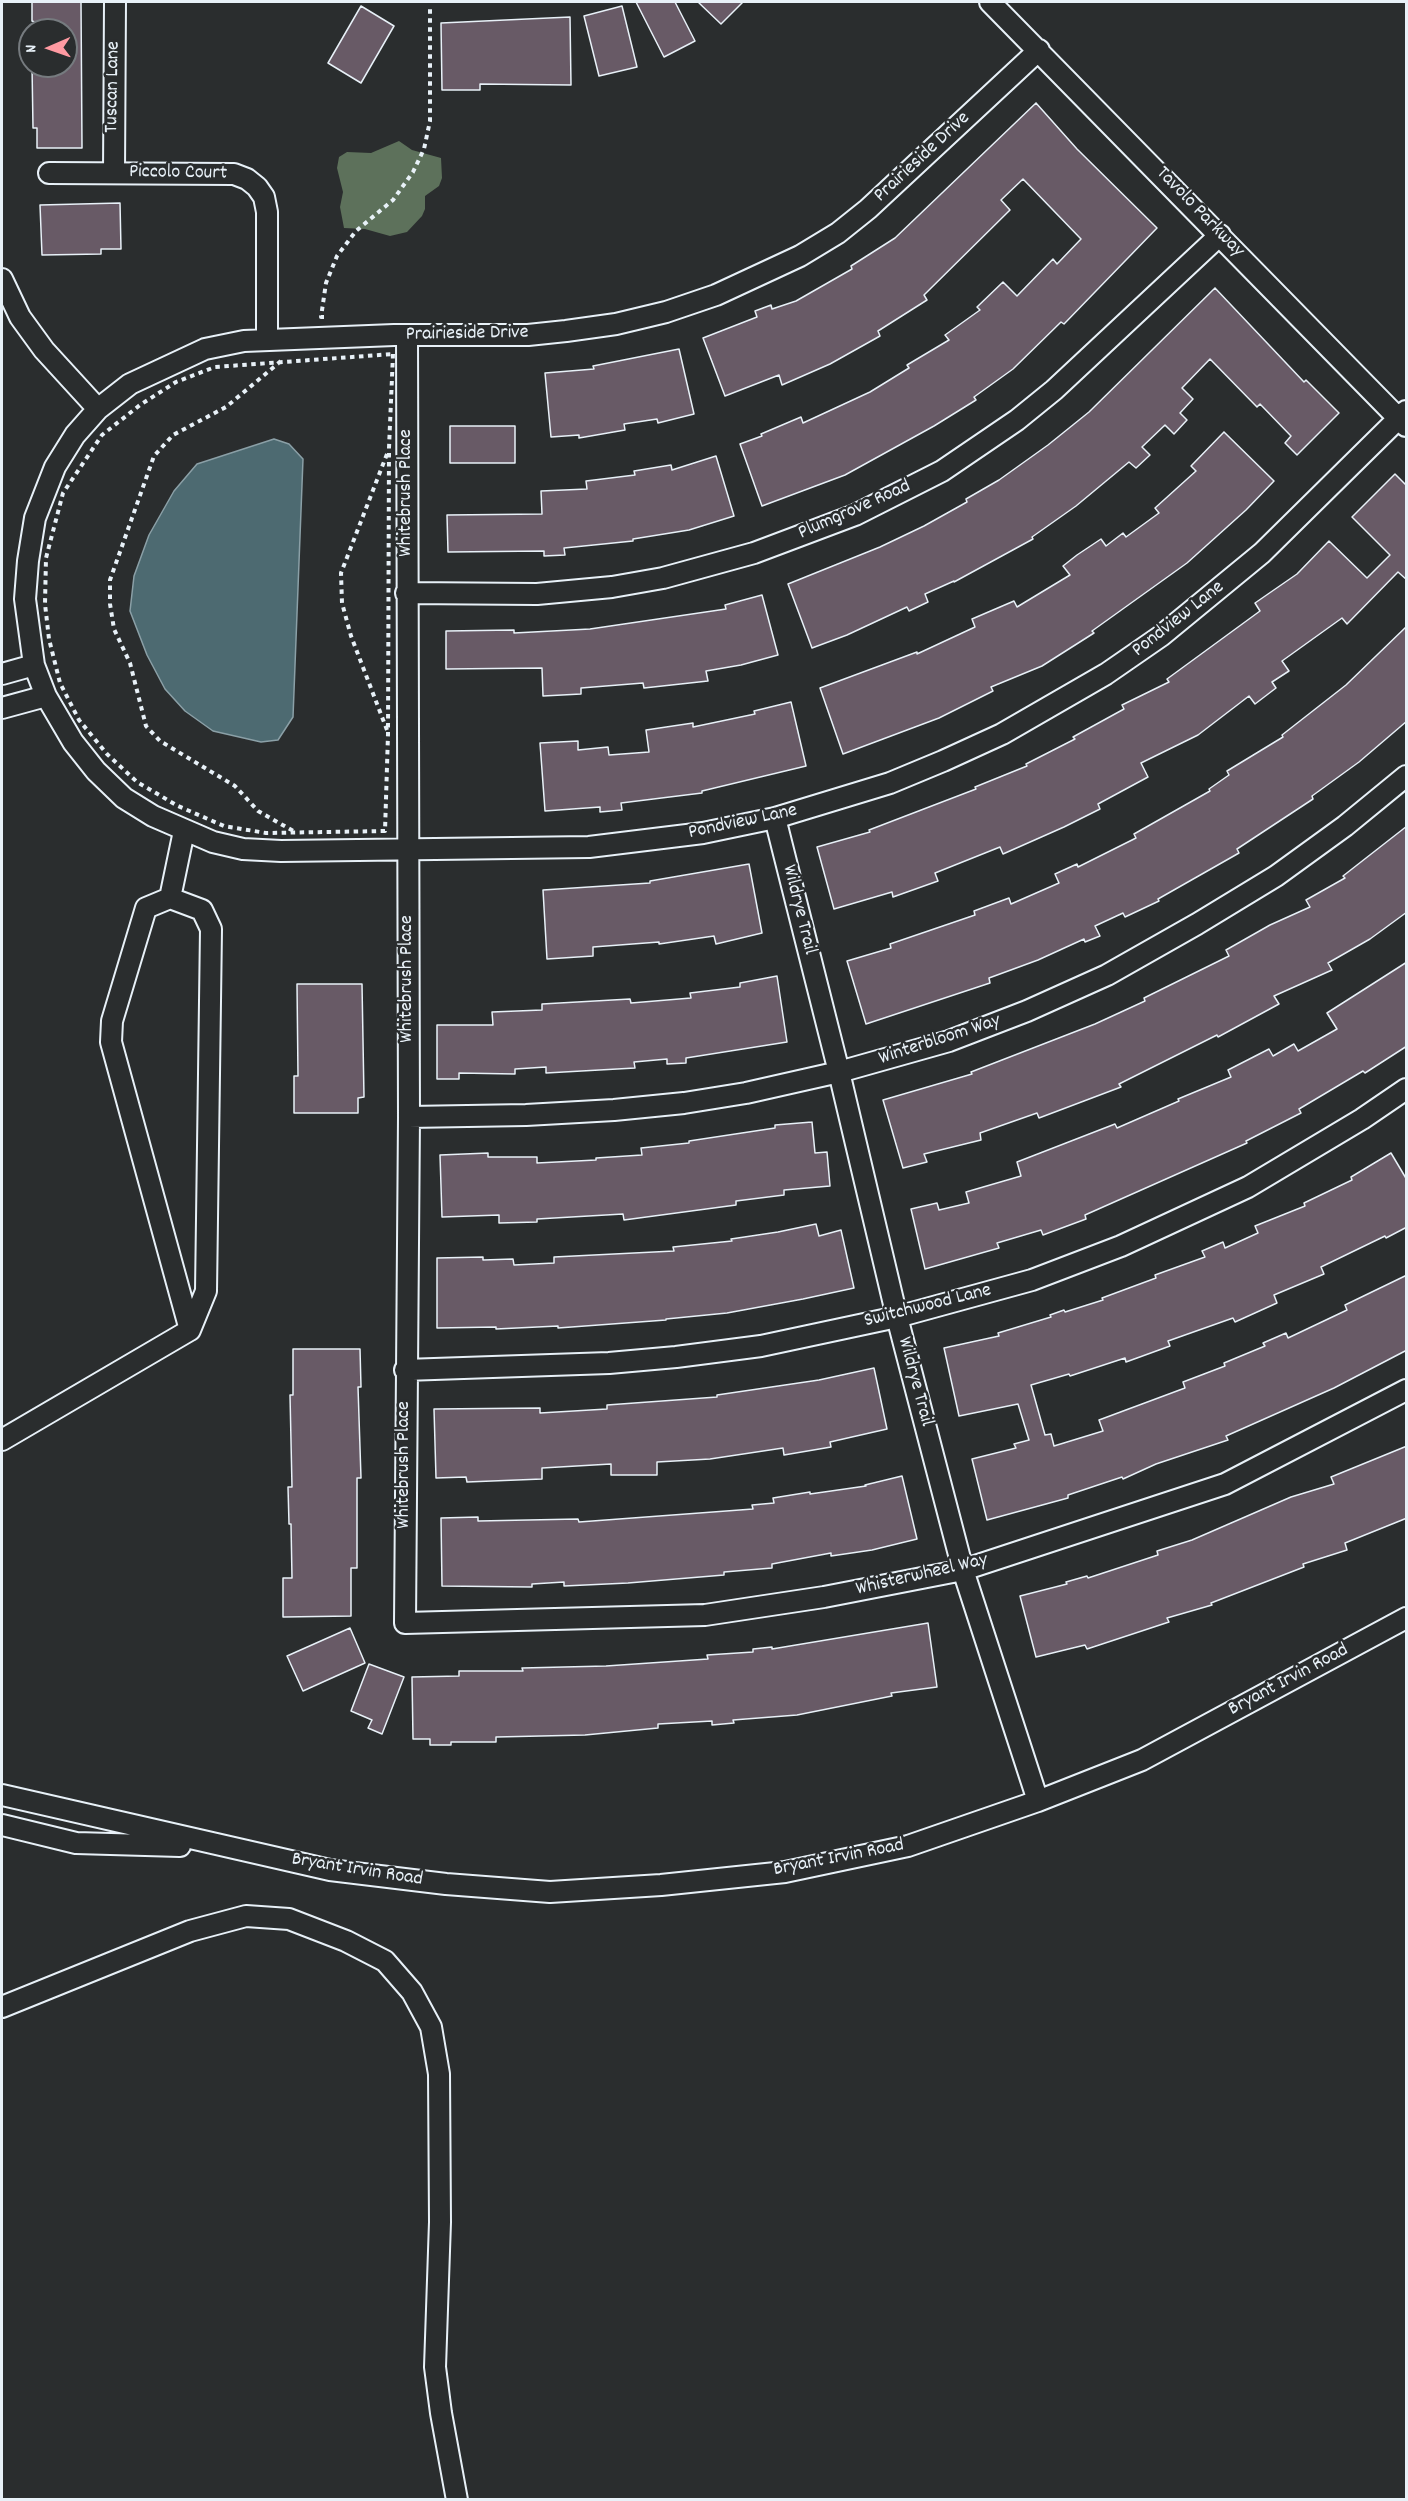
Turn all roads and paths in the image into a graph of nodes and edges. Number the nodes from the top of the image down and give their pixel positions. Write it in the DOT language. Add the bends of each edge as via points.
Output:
graph roads {
  1 [pos="115,2"];
  2 [pos="990,2"];
  3 [pos="430,6"];
  4 [pos="1039,50"];
  5 [pos="49,173"];
  6 [pos="114,173"];
  7 [pos="1220,235"];
  8 [pos="2,279"];
  9 [pos="331,317"];
  10 [pos="407,335"];
  11 [pos="267,340"];
  12 [pos="281,361"];
  13 [pos="98,409"];
  14 [pos="1404,418"];
  15 [pos="389,448"];
  16 [pos="406,593"];
  17 [pos="34,665"];
  18 [pos="2,674"];
  19 [pos="46,696"];
  20 [pos="2,708"];
  21 [pos="388,734"];
  22 [pos="1407,776"];
  23 [pos="775,818"];
  24 [pos="184,831"];
  25 [pos="296,832"];
  26 [pos="408,850"];
  27 [pos="170,898"];
  28 [pos="839,1072"];
  29 [pos="1407,1089"];
  30 [pos="409,1117"];
  31 [pos="897,1317"];
  32 [pos="190,1330"];
  33 [pos="405,1370"];
  34 [pos="1407,1390"];
  35 [pos="2,1440"];
  36 [pos="963,1570"];
  37 [pos="1407,1618"];
  38 [pos="405,1623"];
  39 [pos="2,1796"];
  40 [pos="1038,1800"];
  41 [pos="2,1825"];
  42 [pos="225,1847"];
  43 [pos="2,2007"];
  44 [pos="456,2499"];
  1 -- 6 [label="street, Tuscan Lane"];
  2 -- 4 [label="street, Tavolo Parkway"];
  3 -- 9 [label="path" via="430,121 424,149 393,200 356,231 337,256 326,283 321,317"];
  4 -- 7 [label="street, Tavolo Parkway"];
  4 -- 10 [label="street, Prairieside Drive" via="868,209 838,233 759,276 716,295 616,324 528,335"];
  5 -- 6 [label="street, Piccolo Court"];
  6 -- 11 [label="street, Piccolo Court" via="234,174 257,187 267,212"];
  7 -- 14 [label="street, Tavolo Parkway"];
  7 -- 16 [label="street, Plumgrove Road" via="1017,420 942,471 855,515 754,553 663,578 612,587 537,594"];
  8 -- 13 [label="street" via="20,317 44,350"];
  10 -- 11 [label="street, Prairieside Drive"];
  10 -- 16 [label="street, Whitebrush Place"];
  11 -- 13 [label="street, Prairieside Drive" via="205,350 130,384"];
  12 -- 15 [label="path" via="393,354"];
  12 -- 25 [label="path" via="226,407 173,435 154,456 110,580 110,604 114,629 130,663 146,726 160,741 235,786 258,811"];
  12 -- 25 [label="path" via="215,367 176,382 102,435 63,493 46,558 45,604 49,639 69,701 107,754 137,782 224,826 266,833"];
  13 -- 17 [label="street, Prairieside Drive" via="55,467 35,518 25,598"];
  14 -- 23 [label="street, Pondview Lane" via="1262,553 1161,636 1106,674 1002,734 943,761 880,786"];
  15 -- 21 [label="path"];
  15 -- 21 [label="path" via="341,573 342,603 351,636"];
  16 -- 26 [label="street, Whitebrush Place"];
  17 -- 18 [label="street"];
  17 -- 19 [label="street, Pondview Lane"];
  19 -- 20 [label="street"];
  19 -- 24 [label="street, Pondview Lane" via="72,742 96,771 124,798"];
  21 -- 25 [label="path" via="385,831"];
  22 -- 28 [label="street, Winterbloom Way" via="1276,876 1107,975 949,1041"];
  23 -- 26 [label="street, Pondview Lane" via="703,833 589,848"];
  23 -- 28 [label="street, Wildrye Trail"];
  24 -- 26 [label="street, Pondview Lane" via="243,849"];
  24 -- 27 [label="street"];
  26 -- 30 [label="street, Whitebrush Place"];
  27 -- 32 [label="street" via="202,910 211,929 206,1292"];
  27 -- 32 [label="street" via="146,908 112,1021 111,1042"];
  28 -- 30 [label="street, Winterbloom Way" via="746,1093 638,1108"];
  28 -- 31 [label="street, Wildrye Trail"];
  29 -- 31 [label="street, Switchwood Lane" via="1248,1187 1121,1246 1032,1280"];
  30 -- 33 [label="street, Whitebrush Place"];
  31 -- 33 [label="street, Switchwood Lane" via="761,1346 676,1357"];
  31 -- 36 [label="street, Wildrye Trail"];
  32 -- 35 [label="street"];
  33 -- 38 [label="street, Whitebrush Place"];
  34 -- 36 [label="street, Whisterwheel Way" via="1225,1484"];
  36 -- 38 [label="street, Whisterwheel Way" via="705,1615"];
  36 -- 40 [label="street, Wildrye Trail"];
  37 -- 40 [label="street, Bryant Irvin Road" via="1143,1760"];
  39 -- 42 [label="street, Bryant Irvin Road"];
  40 -- 42 [label="street, Bryant Irvin Road" via="908,1846 785,1872 661,1886 561,1891 446,1884 330,1870"];
  41 -- 42 [label="street, Bryant Irvin Road" via="76,1843"];
  43 -- 44 [label="street" via="190,1931 246,1916 289,1919 385,1961 412,1992 431,2027 439,2074 440,2222 435,2367"];
}
